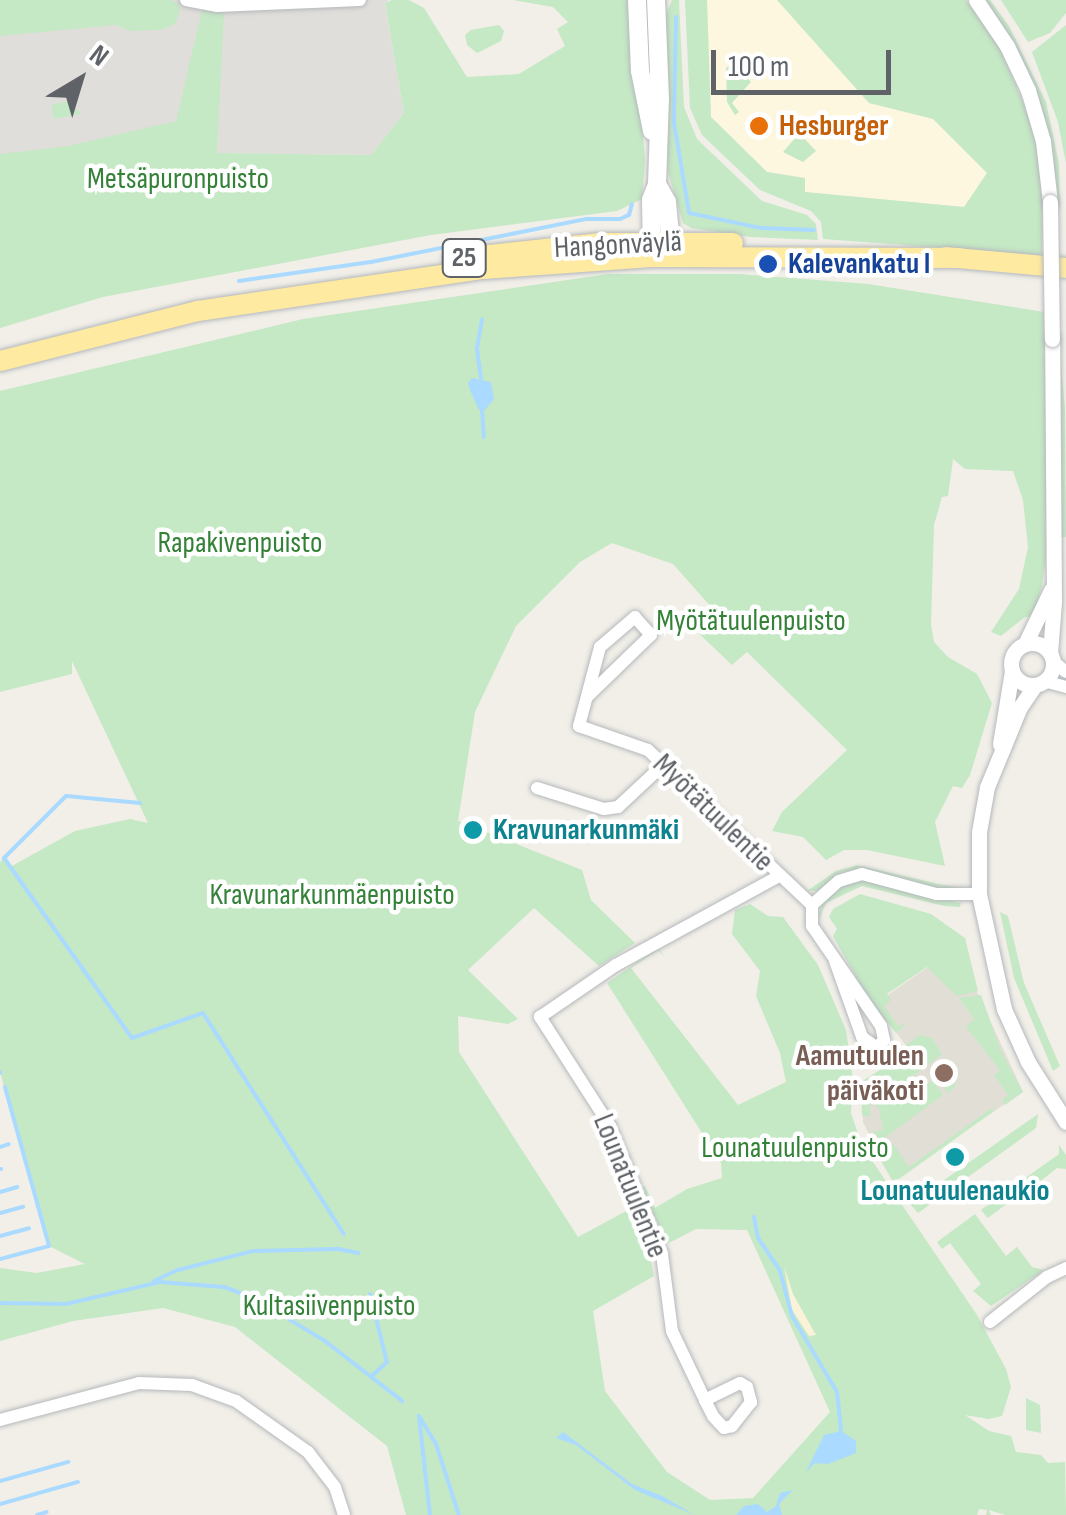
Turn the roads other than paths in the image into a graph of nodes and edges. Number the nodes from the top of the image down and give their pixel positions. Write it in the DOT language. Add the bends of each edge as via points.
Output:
graph roads {
  1 [pos="186,0"];
  2 [pos="360,0"];
  3 [pos="637,0"];
  4 [pos="656,0"];
  5 [pos="976,0"];
  6 [pos="656,151"];
  7 [pos="661,249"];
  8 [pos="1066,268"];
  9 [pos="0,361"];
  10 [pos="1051,590"];
  11 [pos="1025,644"];
  12 [pos="1051,656"];
  13 [pos="1012,671"];
  14 [pos="1066,672"];
  15 [pos="1040,683"];
  16 [pos="1066,687"];
  17 [pos="587,697"];
  18 [pos="1001,748"];
  19 [pos="663,765"];
  20 [pos="537,788"];
  21 [pos="779,876"];
  22 [pos="979,894"];
  23 [pos="812,905"];
  24 [pos="835,961"];
  25 [pos="1066,1122"];
  26 [pos="1066,1268"];
  27 [pos="990,1322"];
  28 [pos="706,1400"];
  29 [pos="0,1420"];
  30 [pos="344,1515"];
  1 -- 2 [label="street" via="216,6"];
  3 -- 6 [label="main road" via="640,71"];
  4 -- 6 [label="main road"];
  5 -- 10 [label="street, bridge" via="1007,46 1043,140 1050,202"];
  6 -- 7 [label="main road" via="657,184 650,200"];
  7 -- 8 [label="highway, Hangonväylä / 25"];
  7 -- 9 [label="highway, Hangonväylä / 25" via="280,295"];
  10 -- 11 [label="street"];
  10 -- 12 [label="street"];
  11 -- 12 [label="street" via="1039,644"];
  11 -- 13 [label="street" via="1012,656"];
  12 -- 14 [label="street"];
  12 -- 15 [label="street"];
  13 -- 15 [label="street" via="1021,682"];
  13 -- 18 [label="street"];
  15 -- 16 [label="street"];
  15 -- 18 [label="street"];
  17 -- 17 [label="street, Myötätuulentie" via="650,635 635,618 600,647"];
  17 -- 19 [label="street, Myötätuulentie" via="578,726 641,747"];
  18 -- 22 [label="street" via="979,832"];
  19 -- 20 [label="street" via="618,807 604,809"];
  19 -- 21 [label="street, Myötätuulentie"];
  21 -- 23 [label="street, Myötätuulentie"];
  21 -- 28 [label="street, Lounatuulentie" via="616,965 540,1018 610,1126 662,1254 672,1331"];
  22 -- 23 [label="street" via="936,894 854,875"];
  22 -- 25 [label="street" via="1004,1010"];
  23 -- 24 [label="street" via="812,926"];
  24 -- 24 [label="street" via="862,1037 877,1048 884,1040 881,1026"];
  26 -- 27 [label="street"];
  29 -- 30 [label="street" via="139,1383 192,1385 236,1401 308,1452 335,1487"];
}
